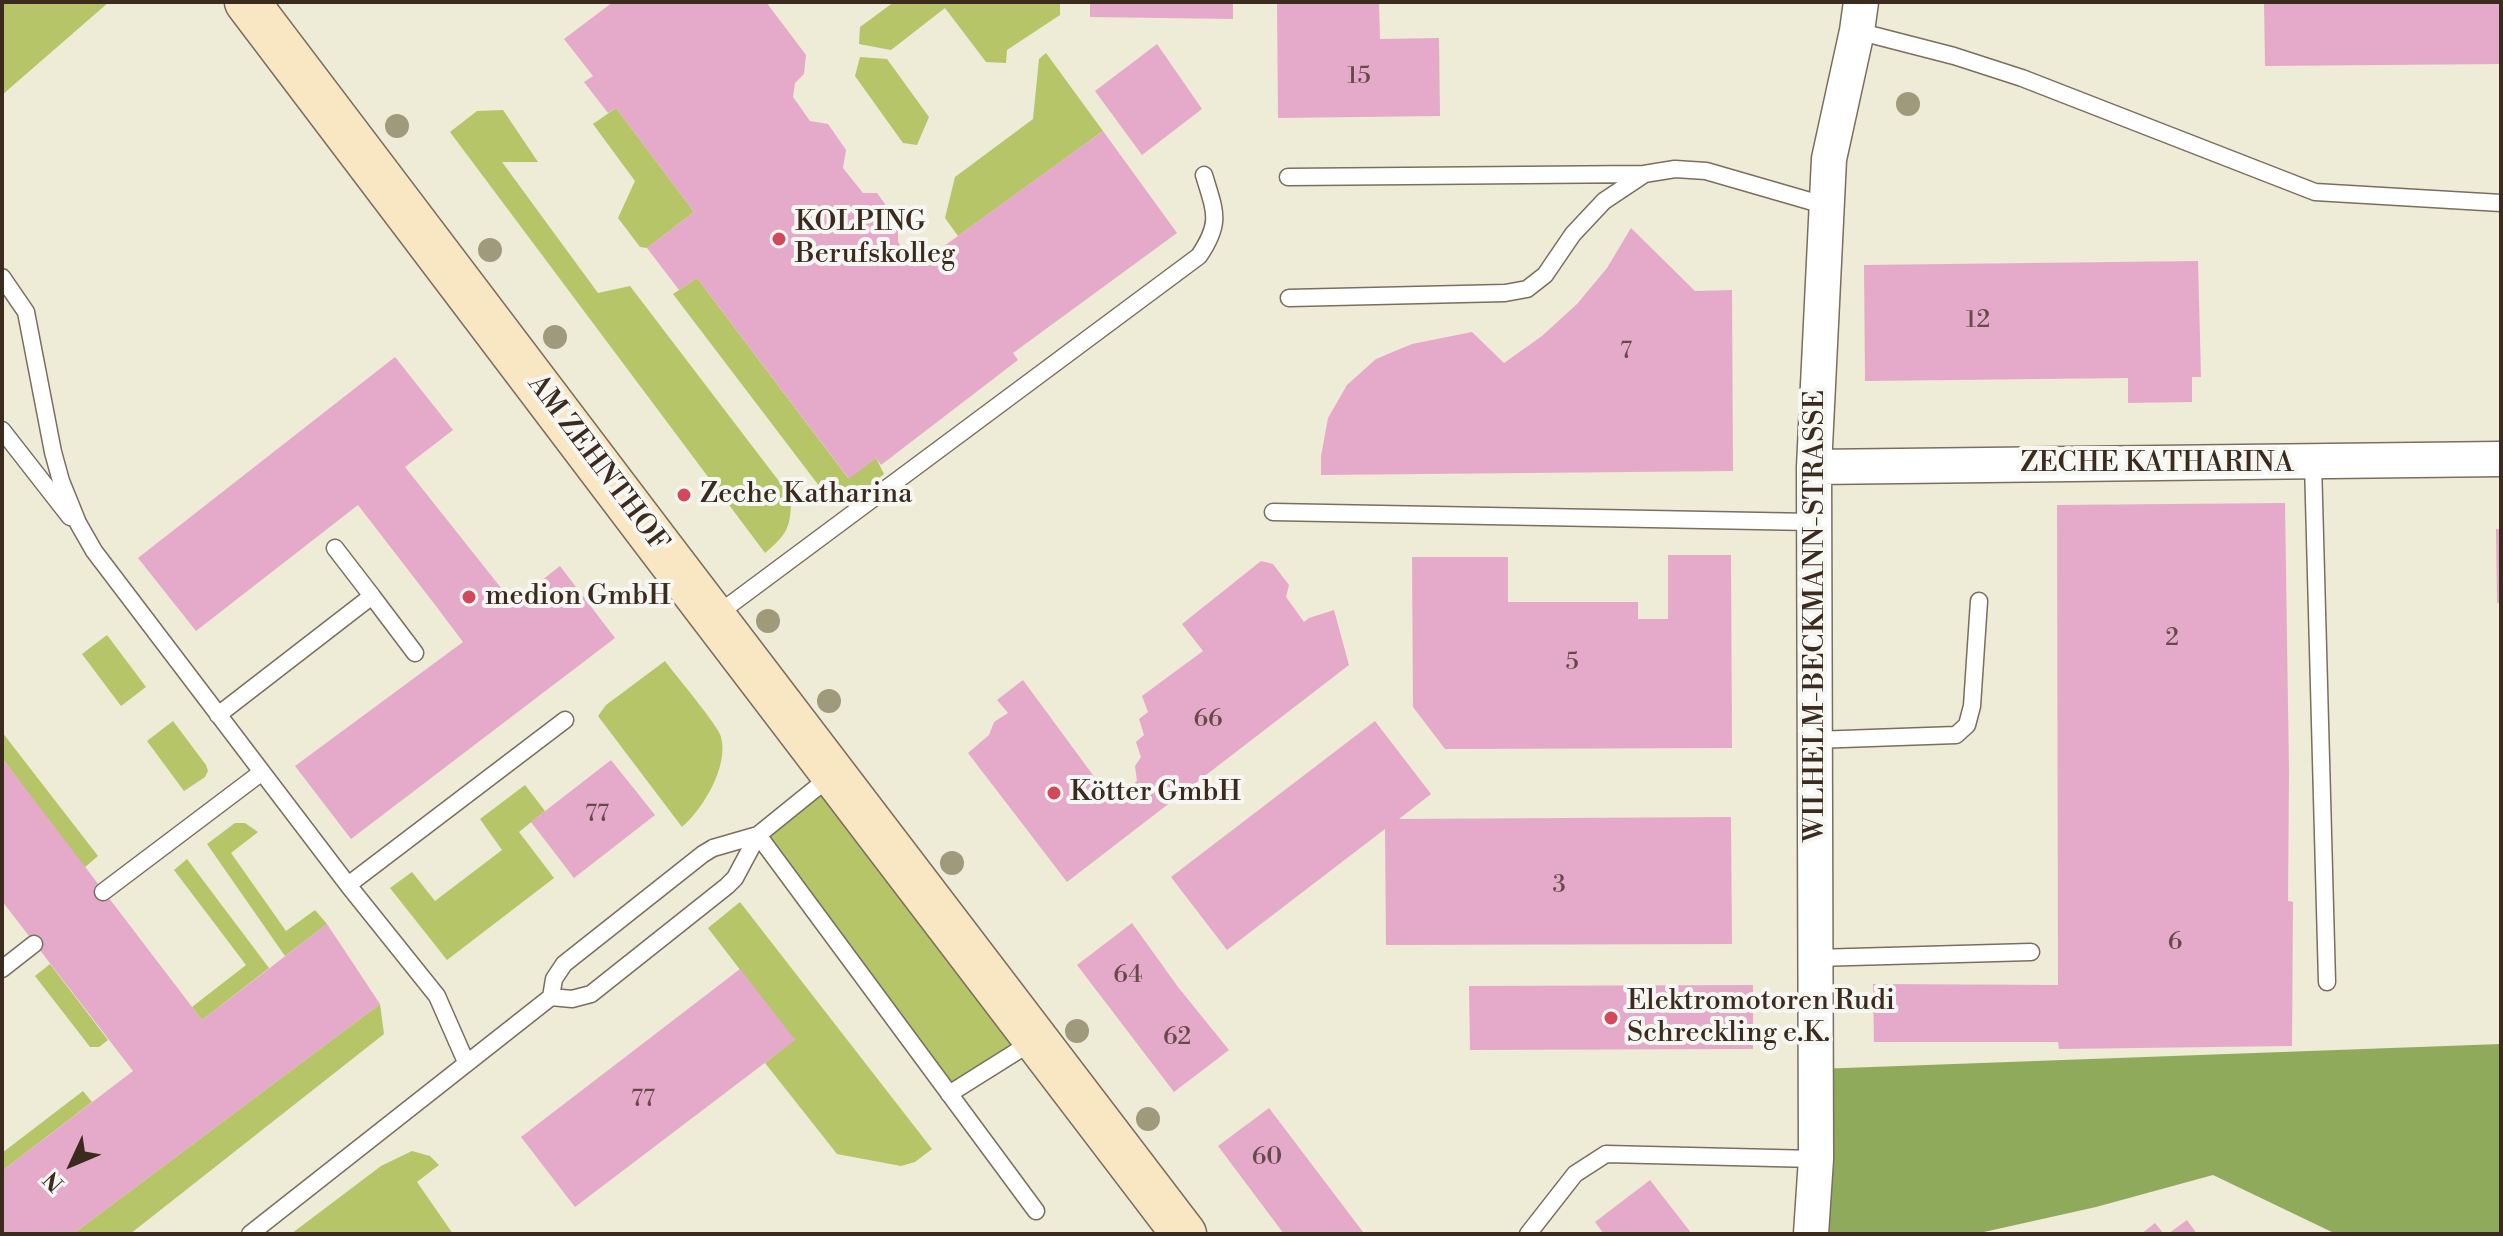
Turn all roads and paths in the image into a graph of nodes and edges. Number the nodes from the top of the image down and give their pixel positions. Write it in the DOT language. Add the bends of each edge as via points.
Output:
graph roads {
  1 [pos="247,2"];
  2 [pos="1859,17"];
  3 [pos="1644,174"];
  4 [pos="1204,175"];
  5 [pos="1288,177"];
  6 [pos="2501,203"];
  7 [pos="1827,206"];
  8 [pos="2,277"];
  9 [pos="1289,298"];
  10 [pos="2,430"];
  11 [pos="2501,459"];
  12 [pos="2313,463"];
  13 [pos="1814,467"];
  14 [pos="1273,512"];
  15 [pos="1812,522"];
  16 [pos="86,537"];
  17 [pos="335,548"];
  18 [pos="372,596"];
  19 [pos="1979,601"];
  20 [pos="714,617"];
  21 [pos="415,653"];
  22 [pos="218,715"];
  23 [pos="565,720"];
  24 [pos="1814,740"];
  25 [pos="262,772"];
  26 [pos="833,774"];
  27 [pos="758,835"];
  28 [pos="348,885"];
  29 [pos="103,892"];
  30 [pos="34,944"];
  31 [pos="2031,952"];
  32 [pos="1815,958"];
  33 [pos="2,969"];
  34 [pos="2327,982"];
  35 [pos="551,997"];
  36 [pos="1036,1039"];
  37 [pos="466,1062"];
  38 [pos="949,1094"];
  39 [pos="1816,1159"];
  40 [pos="1036,1211"];
  41 [pos="250,1234"];
  42 [pos="1184,1234"];
  43 [pos="1528,1234"];
  44 [pos="1811,1234"];
  1 -- 20 [label="main road, AM ZEHNTHOF"];
  2 -- 6 [label="lane" via="2315,192"];
  2 -- 7 [label="street, WILHELM-BECKMANN-STRASSE" via="1829,159"];
  3 -- 5 [label="lane"];
  3 -- 7 [label="lane" via="1706,171"];
  3 -- 9 [label="lane" via="1604,201 1545,275 1527,289"];
  4 -- 20 [label="lane" via="1216,215 1212,237 1199,256"];
  7 -- 13 [label="street, WILHELM-BECKMANN-STRASSE"];
  8 -- 16 [label="lane" via="26,312 53,452"];
  10 -- 16 [label="lane"];
  11 -- 12 [label="street, ZECHE KATHARINA"];
  12 -- 13 [label="street, ZECHE KATHARINA"];
  12 -- 34 [label="lane"];
  13 -- 15 [label="street, WILHELM-BECKMANN-STRASSE"];
  14 -- 15 [label="lane"];
  15 -- 24 [label="street, WILHELM-BECKMANN-STRASSE"];
  16 -- 22 [label="lane"];
  17 -- 18 [label="lane"];
  18 -- 21 [label="lane"];
  18 -- 22 [label="lane"];
  19 -- 24 [label="lane" via="1972,706 1967,725 1956,735"];
  20 -- 26 [label="main road, AM ZEHNTHOF"];
  22 -- 25 [label="lane"];
  23 -- 28 [label="lane"];
  24 -- 32 [label="street, WILHELM-BECKMANN-STRASSE"];
  25 -- 28 [label="lane"];
  25 -- 29 [label="lane"];
  26 -- 27 [label="lane"];
  26 -- 36 [label="main road, AM ZEHNTHOF"];
  27 -- 35 [label="lane" via="703,854 564,964"];
  27 -- 35 [label="lane" via="735,878 591,994"];
  27 -- 38 [label="lane"];
  28 -- 37 [label="lane" via="437,996"];
  30 -- 33 [label="lane"];
  31 -- 32 [label="lane"];
  32 -- 39 [label="street, WILHELM-BECKMANN-STRASSE"];
  35 -- 37 [label="lane"];
  36 -- 38 [label="lane"];
  36 -- 42 [label="main road, AM ZEHNTHOF"];
  37 -- 41 [label="lane"];
  38 -- 40 [label="lane"];
  39 -- 43 [label="lane" via="1606,1154 1575,1174"];
  39 -- 44 [label="street, WILHELM-BECKMANN-STRASSE"];
}
